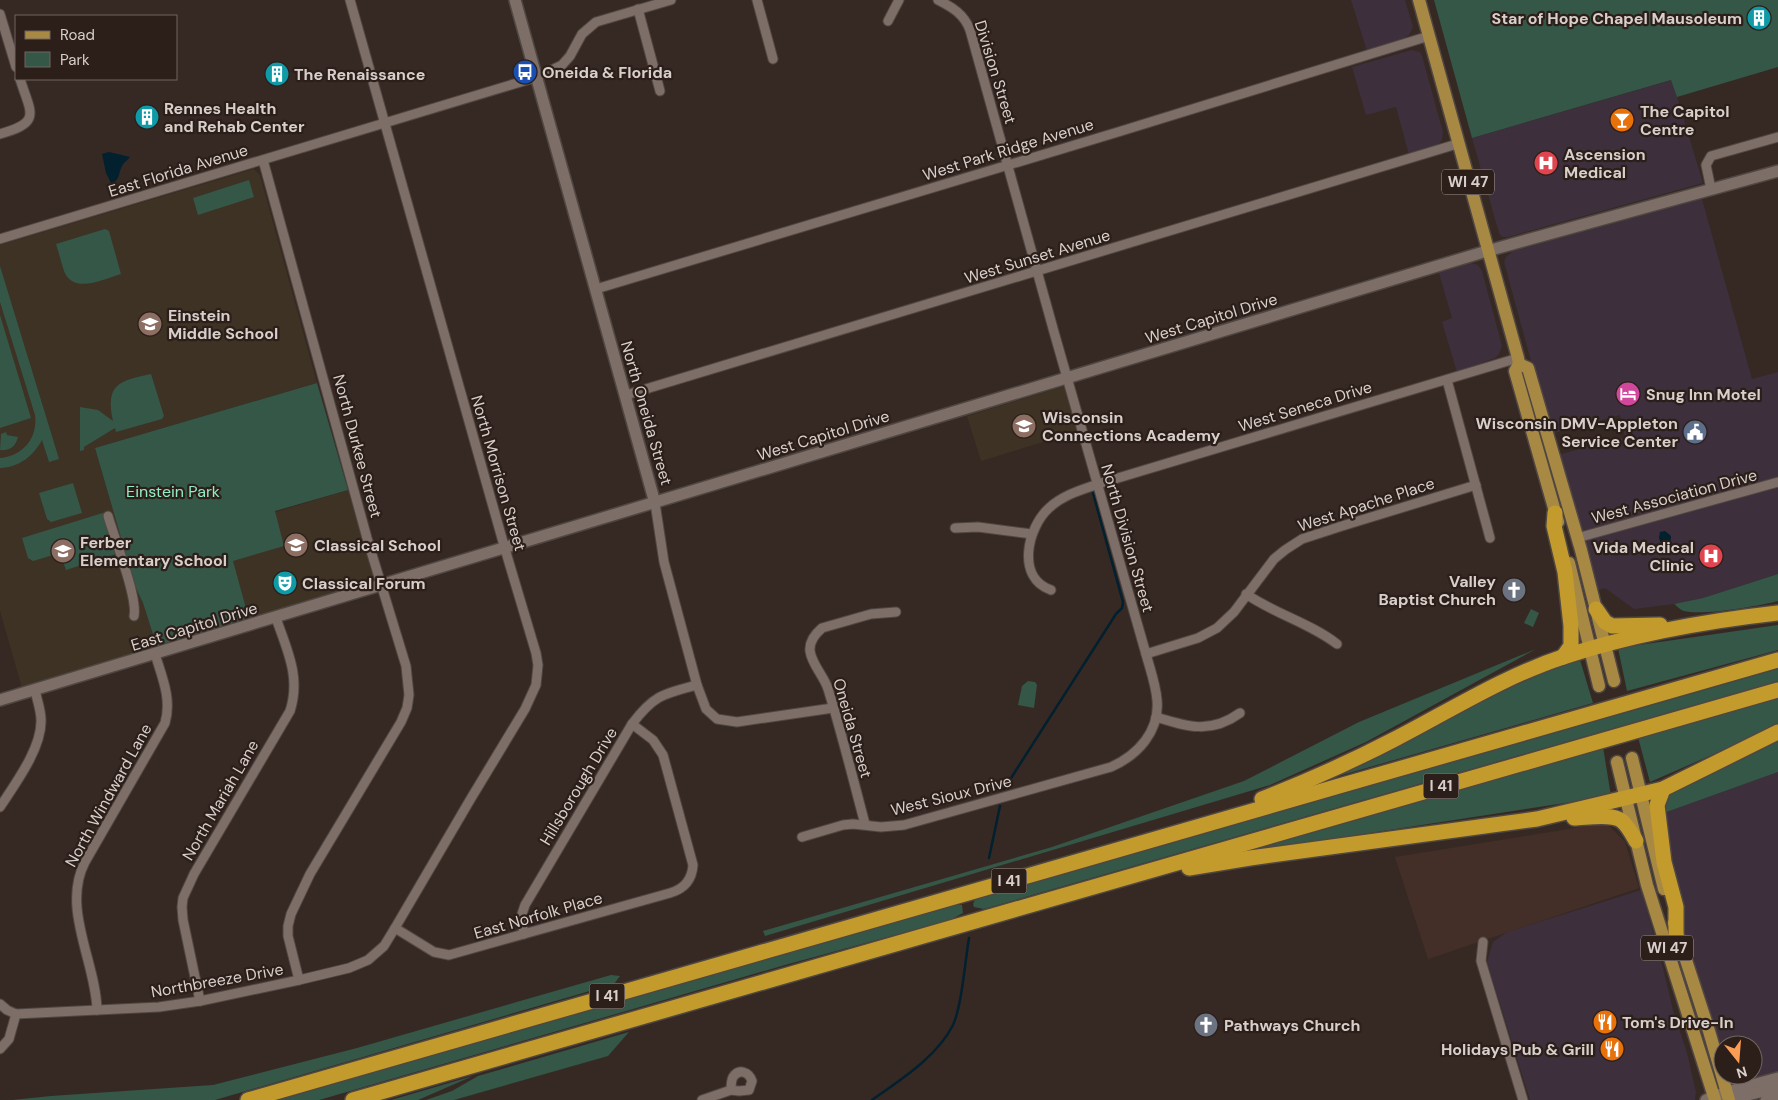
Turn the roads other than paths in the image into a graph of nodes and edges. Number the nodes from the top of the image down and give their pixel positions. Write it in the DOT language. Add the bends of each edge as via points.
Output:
graph roads {
  1 [pos="350,0"];
  2 [pos="515,0"];
  3 [pos="671,0"];
  4 [pos="757,0"];
  5 [pos="899,0"];
  6 [pos="938,0"];
  7 [pos="1419,0"];
  8 [pos="638,9"];
  9 [pos="0,14"];
  10 [pos="888,21"];
  11 [pos="2,27"];
  12 [pos="1429,36"];
  13 [pos="773,59"];
  14 [pos="15,64"];
  15 [pos="537,77"];
  16 [pos="20,80"];
  17 [pos="660,91"];
  18 [pos="386,123"];
  19 [pos="0,134"];
  20 [pos="1778,137"];
  21 [pos="1457,144"];
  22 [pos="263,160"];
  23 [pos="1009,165"];
  24 [pos="1778,171"];
  25 [pos="1712,189"];
  26 [pos="0,239"];
  27 [pos="1487,251"];
  28 [pos="1038,272"];
  29 [pos="596,289"];
  30 [pos="1518,361"];
  31 [pos="1067,378"];
  32 [pos="1447,380"];
  33 [pos="626,395"];
  34 [pos="1778,482"];
  35 [pos="1098,484"];
  36 [pos="1476,485"];
  37 [pos="655,503"];
  38 [pos="1555,513"];
  39 [pos="108,516"];
  40 [pos="955,528"];
  41 [pos="1032,534"];
  42 [pos="1490,538"];
  43 [pos="1577,538"];
  44 [pos="504,549"];
  45 [pos="381,586"];
  46 [pos="1051,590"];
  47 [pos="1246,594"];
  48 [pos="1596,609"];
  49 [pos="896,612"];
  50 [pos="1778,613"];
  51 [pos="134,616"];
  52 [pos="276,618"];
  53 [pos="1704,622"];
  54 [pos="1337,644"];
  55 [pos="1597,647"];
  56 [pos="155,654"];
  57 [pos="1146,654"];
  58 [pos="1563,657"];
  59 [pos="1778,660"];
  60 [pos="1614,682"];
  61 [pos="697,685"];
  62 [pos="1599,686"];
  63 [pos="35,690"];
  64 [pos="1778,690"];
  65 [pos="0,700"];
  66 [pos="832,708"];
  67 [pos="1240,713"];
  68 [pos="1156,717"];
  69 [pos="632,724"];
  70 [pos="1778,732"];
  71 [pos="1632,758"];
  72 [pos="1617,762"];
  73 [pos="1663,789"];
  74 [pos="1641,794"];
  75 [pos="1626,798"];
  76 [pos="0,807"];
  77 [pos="1537,819"];
  78 [pos="865,824"];
  79 [pos="1197,827"];
  80 [pos="802,837"];
  81 [pos="1636,841"];
  82 [pos="1104,883"];
  83 [pos="395,928"];
  84 [pos="1676,932"];
  85 [pos="524,934"];
  86 [pos="1483,942"];
  87 [pos="299,980"];
  88 [pos="200,1001"];
  89 [pos="0,1004"];
  90 [pos="98,1010"];
  91 [pos="16,1014"];
  92 [pos="0,1049"];
  93 [pos="1778,1078"];
  94 [pos="1778,1087"];
  95 [pos="731,1090"];
  96 [pos="1778,1097"];
  97 [pos="1721,1098"];
  98 [pos="248,1100"];
  99 [pos="352,1100"];
  100 [pos="702,1100"];
  101 [pos="1523,1100"];
  102 [pos="1766,1100"];
  1 -- 18 [label="street, North Morrison Street"];
  2 -- 15 [label="street, North Oneida Street"];
  3 -- 8 [label="street, East Florida Avenue"];
  4 -- 13 [label="street"];
  5 -- 10 [label="street"];
  6 -- 23 [label="street, Division Street" via="958,11 967,22"];
  7 -- 12 [label="main road, WI 47"];
  8 -- 15 [label="street, East Florida Avenue" via="596,22 582,34 562,66"];
  8 -- 17 [label="street"];
  9 -- 11 [label="street"];
  11 -- 14 [label="street"];
  12 -- 21 [label="main road, WI 47"];
  12 -- 23 [label="street, West Park Ridge Avenue"];
  15 -- 18 [label="street, East Florida Avenue"];
  15 -- 29 [label="street, North Oneida Street"];
  16 -- 19 [label="street" via="30,114 28,122"];
  18 -- 22 [label="street, East Florida Avenue"];
  18 -- 44 [label="street, North Morrison Street"];
  20 -- 25 [label="street" via="1710,156 1706,166"];
  21 -- 27 [label="main road, WI 47"];
  21 -- 28 [label="street, West Sunset Avenue"];
  22 -- 26 [label="street, East Florida Avenue"];
  22 -- 45 [label="street, North Durkee Street"];
  23 -- 28 [label="street, North Division Street"];
  23 -- 29 [label="street, West Park Ridge Avenue"];
  24 -- 25 [label="street, West Capitol Drive"];
  25 -- 27 [label="street, West Capitol Drive"];
  27 -- 30 [label="main road, WI 47"];
  27 -- 31 [label="street, West Capitol Drive"];
  28 -- 31 [label="street, North Division Street"];
  28 -- 33 [label="street, West Sunset Avenue"];
  29 -- 33 [label="street, North Oneida Street"];
  30 -- 32 [label="street, West Seneca Drive"];
  30 -- 38 [label="main road, WI 47" via="1515,371"];
  30 -- 43 [label="main road, WI 47" via="1528,368"];
  31 -- 35 [label="street, North Division Street"];
  31 -- 37 [label="street, West Capitol Drive"];
  32 -- 35 [label="street, West Seneca Drive"];
  32 -- 36 [label="street"];
  33 -- 37 [label="street, North Oneida Street"];
  34 -- 43 [label="street, West Association Drive"];
  35 -- 41 [label="street, West Seneca Drive" via="1067,495 1048,509"];
  35 -- 57 [label="street, North Division Street"];
  36 -- 42 [label="street"];
  36 -- 47 [label="street, West Apache Place" via="1302,539 1274,559"];
  37 -- 44 [label="street, East Capitol Drive"];
  37 -- 61 [label="street, North Oneida Street" via="664,562"];
  38 -- 55 [label="main road, WI 47"];
  38 -- 58 [label="highway" via="1554,526 1566,572 1571,626 1571,646"];
  39 -- 51 [label="street" via="132,594 136,610"];
  40 -- 41 [label="street" via="978,527"];
  41 -- 46 [label="street" via="1028,556 1032,574 1043,588"];
  43 -- 48 [label="main road, WI 47"];
  44 -- 45 [label="street, East Capitol Drive"];
  44 -- 83 [label="street, North Morrison Street" via="536,653 536,685 526,709"];
  45 -- 52 [label="street, East Capitol Drive"];
  45 -- 87 [label="street, North Durkee Street" via="406,666 407,708 310,874 291,914 288,936"];
  47 -- 54 [label="street"];
  47 -- 57 [label="street, West Apache Place" via="1234,612 1208,633"];
  48 -- 53 [label="highway" via="1605,622 1614,626"];
  48 -- 55 [label="main road, WI 47"];
  49 -- 66 [label="street, Oneida Street" via="872,614 822,628 815,633 810,650 824,679"];
  50 -- 53 [label="highway"];
  52 -- 56 [label="street, East Capitol Drive"];
  52 -- 88 [label="street, North Mariah Lane" via="292,664 295,686 290,711 183,898 183,920"];
  53 -- 55 [label="highway"];
  55 -- 58 [label="highway"];
  55 -- 60 [label="main road, WI 47"];
  55 -- 62 [label="main road, WI 47"];
  56 -- 63 [label="street, East Capitol Drive"];
  56 -- 90 [label="street, North Windward Lane" via="167,694 165,723 85,862 77,882 76,905"];
  57 -- 68 [label="street, North Division Street" via="1157,698"];
  58 -- 79 [label="highway" via="1489,689 1344,764 1252,803 1214,815"];
  59 -- 79 [label="highway, I 41"];
  61 -- 66 [label="street, North Oneida Street" via="706,709 726,722"];
  61 -- 69 [label="street, Hillsborough Drive" via="653,700"];
  63 -- 65 [label="street, East Capitol Drive"];
  63 -- 76 [label="street" via="41,715 39,740"];
  64 -- 82 [label="highway, I 41"];
  66 -- 78 [label="street, Oneida Street"];
  67 -- 68 [label="street" via="1223,724 1201,726"];
  68 -- 78 [label="street, West Sioux Drive" via="1136,753 1111,767 904,825 881,827"];
  69 -- 85 [label="street, Hillsborough Drive" via="525,906 521,917"];
  69 -- 85 [label="street, East Norfolk Place" via="653,740 662,755 693,865 689,880 678,891"];
  70 -- 73 [label="highway"];
  71 -- 74 [label="main road, WI 47"];
  72 -- 75 [label="main road, WI 47"];
  73 -- 74 [label="highway"];
  73 -- 84 [label="highway" via="1658,805 1664,862 1676,907"];
  74 -- 75 [label="highway"];
  74 -- 84 [label="main road, WI 47"];
  75 -- 77 [label="highway"];
  75 -- 81 [label="main road, WI 47"];
  77 -- 81 [label="highway" via="1616,817 1624,822"];
  77 -- 82 [label="highway" via="1202,865 1132,881"];
  78 -- 80 [label="street, West Sioux Drive" via="843,825"];
  79 -- 98 [label="highway, I 41"];
  81 -- 97 [label="main road, WI 47" via="1690,1017"];
  82 -- 99 [label="highway, I 41"];
  83 -- 85 [label="street, East Norfolk Place" via="434,952 449,955"];
  83 -- 87 [label="street, Northbreeze Drive" via="384,946 368,960"];
  84 -- 97 [label="main road, WI 47" via="1709,1031"];
  86 -- 101 [label="street" via="1481,961"];
  87 -- 88 [label="street, Northbreeze Drive"];
  88 -- 90 [label="street, Northbreeze Drive"];
  89 -- 91 [label="street"];
  90 -- 91 [label="street, Northbreeze Drive"];
  91 -- 92 [label="street" via="9,1039"];
  93 -- 97 [label="street"];
  94 -- 97 [label="street"];
  95 -- 100 [label="street"];
  96 -- 102 [label="street"];
}
